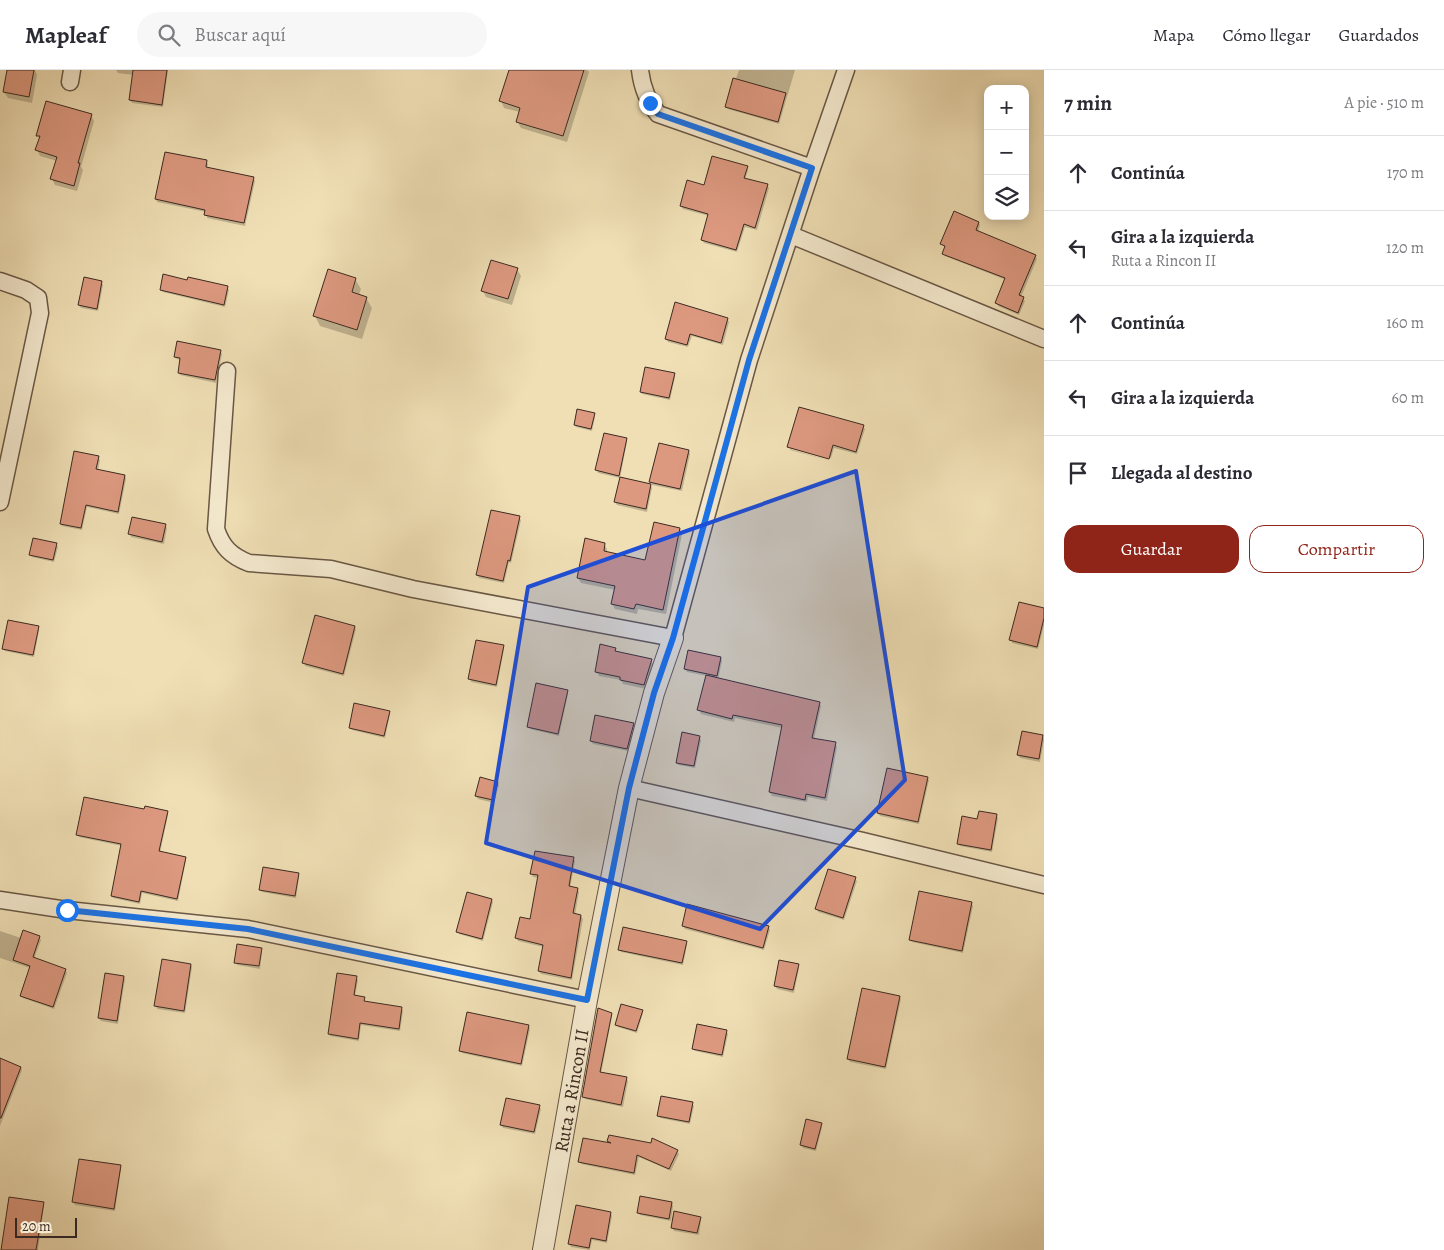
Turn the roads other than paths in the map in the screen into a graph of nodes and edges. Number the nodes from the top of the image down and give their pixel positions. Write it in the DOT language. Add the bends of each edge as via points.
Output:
graph roads {
  1 [pos="640,70"];
  2 [pos="846,70"];
  3 [pos="812,168"];
  4 [pos="791,235"];
  5 [pos="0,281"];
  6 [pos="1044,339"];
  7 [pos="227,371"];
  8 [pos="0,502"];
  9 [pos="673,638"];
  10 [pos="629,788"];
  11 [pos="1044,885"];
  12 [pos="0,900"];
  13 [pos="587,1000"];
  14 [pos="543,1250"];
  1 -- 3 [label="street" via="650,103 658,114"];
  2 -- 3 [label="street"];
  3 -- 4 [label="street"];
  4 -- 6 [label="street"];
  4 -- 9 [label="street" via="749,360"];
  5 -- 8 [label="street" via="38,298 40,313"];
  7 -- 9 [label="street" via="216,529 223,546 238,559 249,563 331,570 413,589"];
  9 -- 10 [label="street, Ruta a Rincon II" via="654,693"];
  10 -- 11 [label="street"];
  10 -- 13 [label="street, Ruta a Rincon II"];
  12 -- 13 [label="street" via="248,929"];
  13 -- 14 [label="street, Ruta a Rincon II"];
}
